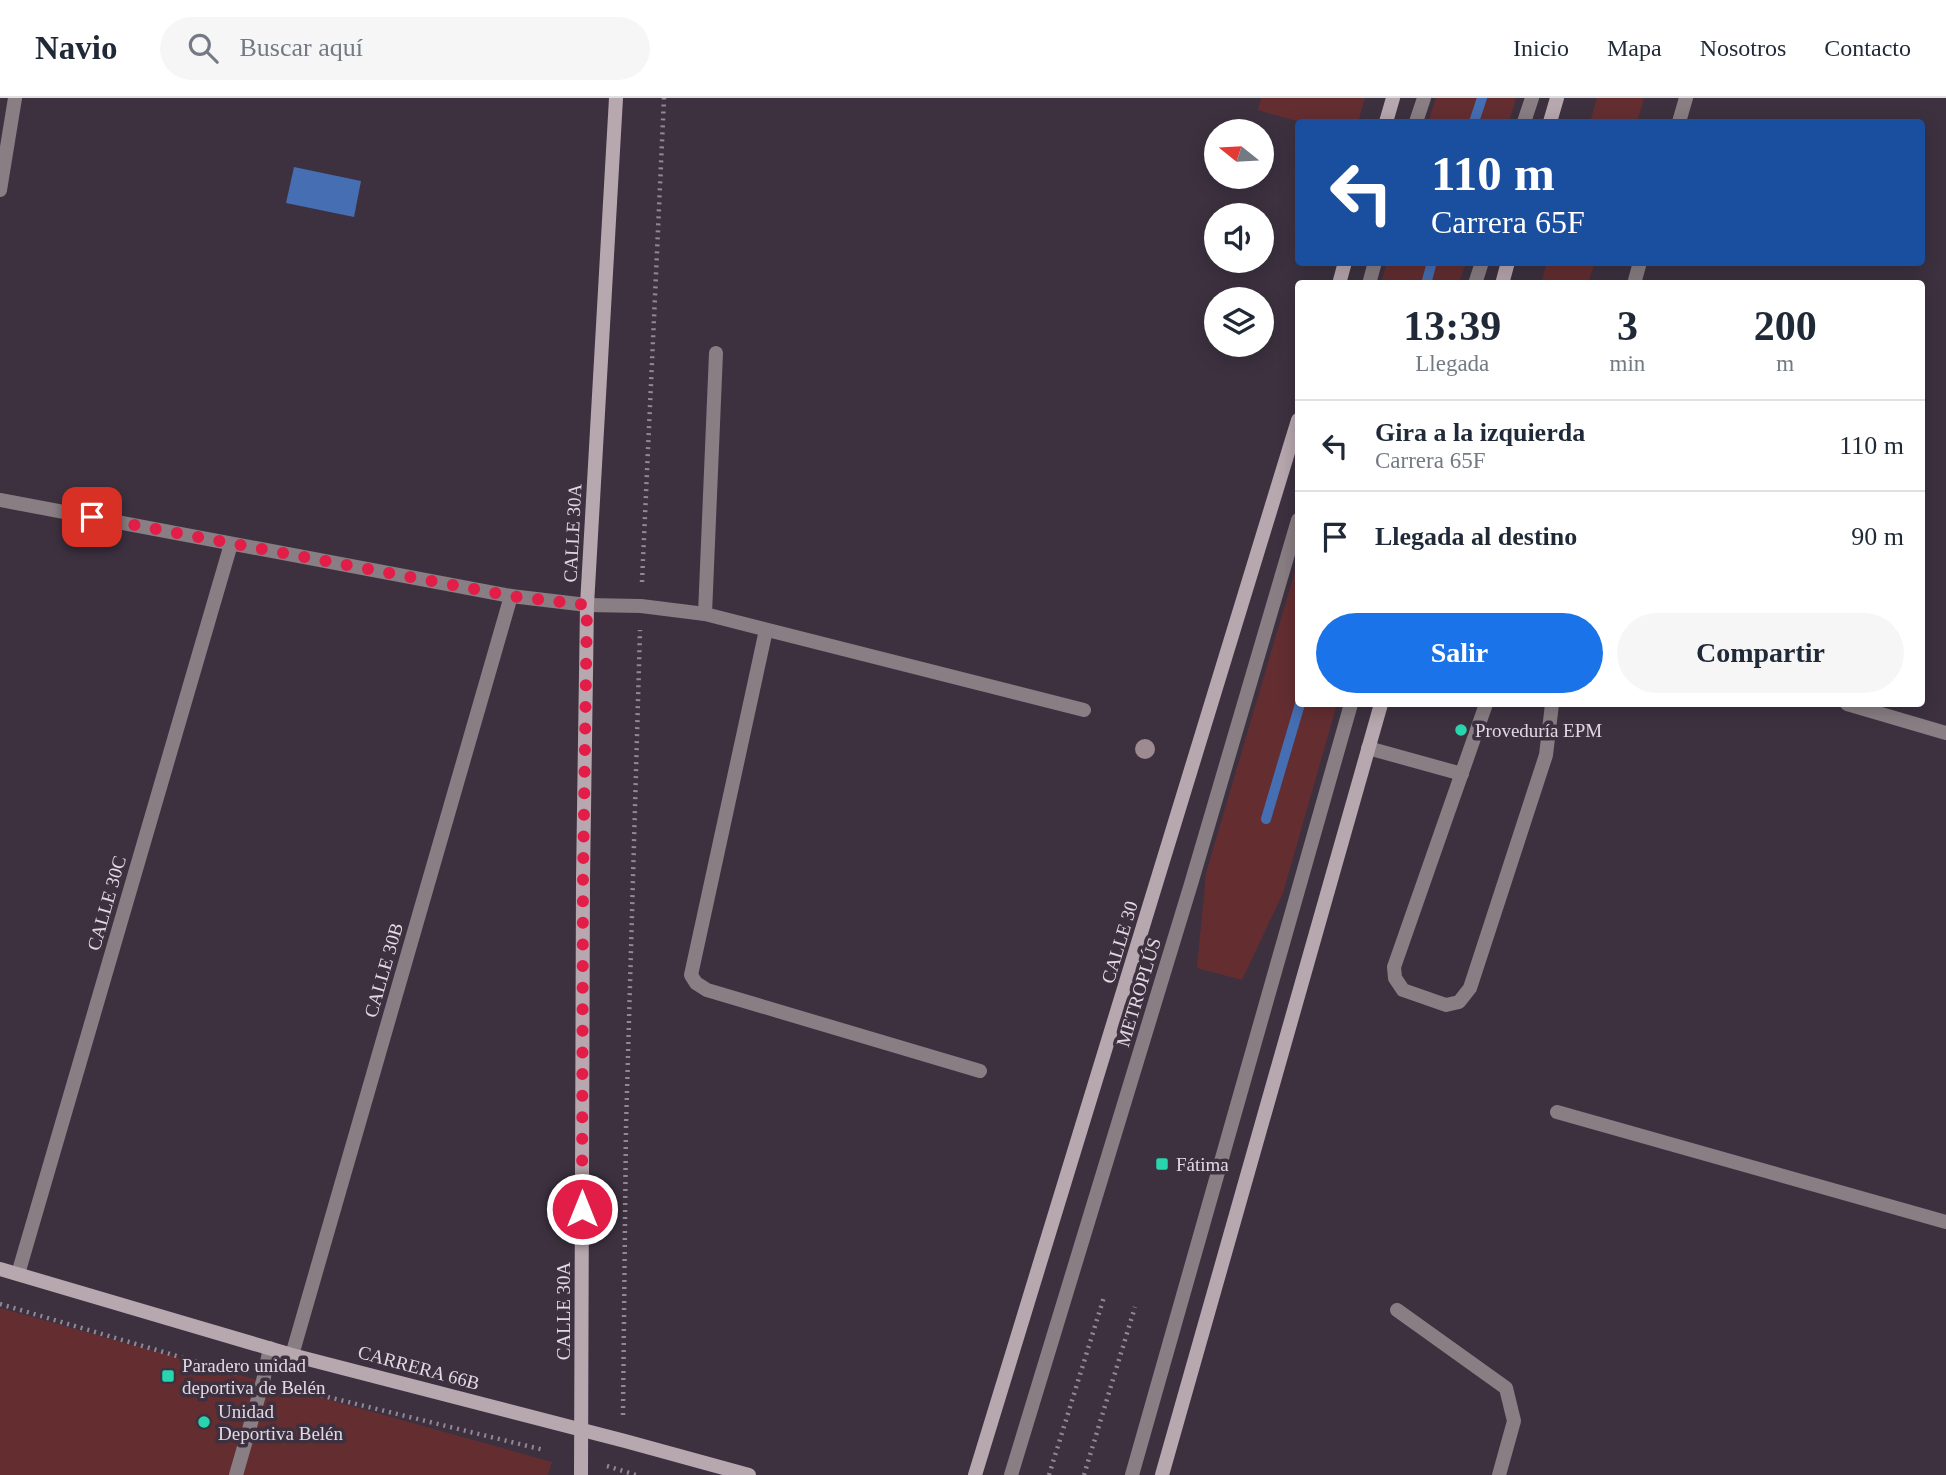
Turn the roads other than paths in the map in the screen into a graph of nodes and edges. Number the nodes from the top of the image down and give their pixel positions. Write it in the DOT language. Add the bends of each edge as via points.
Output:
graph roads {
  1 [pos="15,98"];
  2 [pos="616,98"];
  3 [pos="1393,98"];
  4 [pos="1424,98"];
  5 [pos="1532,98"];
  6 [pos="1557,98"];
  7 [pos="1686,98"];
  8 [pos="1387,119"];
  9 [pos="1417,119"];
  10 [pos="1525,119"];
  11 [pos="1551,119"];
  12 [pos="1680,119"];
  13 [pos="0,190"];
  14 [pos="716,354"];
  15 [pos="1295,430"];
  16 [pos="0,500"];
  17 [pos="1295,530"];
  18 [pos="231,544"];
  19 [pos="511,596"];
  20 [pos="587,605"];
  21 [pos="705,614"];
  22 [pos="766,630"];
  23 [pos="1350,707"];
  24 [pos="1380,707"];
  25 [pos="1485,707"];
  26 [pos="1552,707"];
  27 [pos="1857,707"];
  28 [pos="1084,710"];
  29 [pos="1946,733"];
  30 [pos="1368,748"];
  31 [pos="1462,774"];
  32 [pos="980,1071"];
  33 [pos="1557,1112"];
  34 [pos="1946,1222"];
  35 [pos="0,1269"];
  36 [pos="18,1274"];
  37 [pos="1397,1310"];
  38 [pos="270,1348"];
  39 [pos="292,1354"];
  40 [pos="581,1430"];
  41 [pos="236,1475"];
  42 [pos="581,1475"];
  43 [pos="750,1475"];
  44 [pos="975,1475"];
  45 [pos="1011,1475"];
  46 [pos="1132,1475"];
  47 [pos="1162,1475"];
  48 [pos="1499,1475"];
  1 -- 13 [label="street"];
  2 -- 20 [label="street, CALLE 30A"];
  3 -- 8 [label="street"];
  4 -- 9 [label="street"];
  5 -- 10 [label="street"];
  6 -- 11 [label="street"];
  7 -- 12 [label="street"];
  14 -- 21 [label="street"];
  15 -- 44 [label="street, CALLE 30"];
  16 -- 18 [label="street"];
  17 -- 45 [label="street, METROPLÚS"];
  18 -- 19 [label="street"];
  18 -- 36 [label="street, CALLE 30C"];
  19 -- 20 [label="street"];
  19 -- 39 [label="street, CALLE 30B"];
  20 -- 21 [label="street"];
  20 -- 40 [label="street, CALLE 30A"];
  21 -- 22 [label="street"];
  22 -- 28 [label="street"];
  22 -- 32 [label="street" via="691,975 707,990"];
  23 -- 46 [label="street"];
  24 -- 30 [label="street"];
  25 -- 31 [label="street"];
  26 -- 31 [label="street" via="1546,755 1470,988 1459,1002 1446,1005 1403,990 1394,967"];
  27 -- 29 [label="street"];
  30 -- 31 [label="street"];
  30 -- 47 [label="street"];
  33 -- 34 [label="street"];
  35 -- 36 [label="street, CARRERA 66B"];
  36 -- 38 [label="street, CARRERA 66B"];
  37 -- 48 [label="street" via="1506,1388 1514,1421"];
  38 -- 39 [label="street, CARRERA 66B"];
  38 -- 41 [label="street"];
  39 -- 40 [label="street, CARRERA 66B"];
  40 -- 42 [label="street, CALLE 30A"];
  40 -- 43 [label="street, CARRERA 66B"];
}
